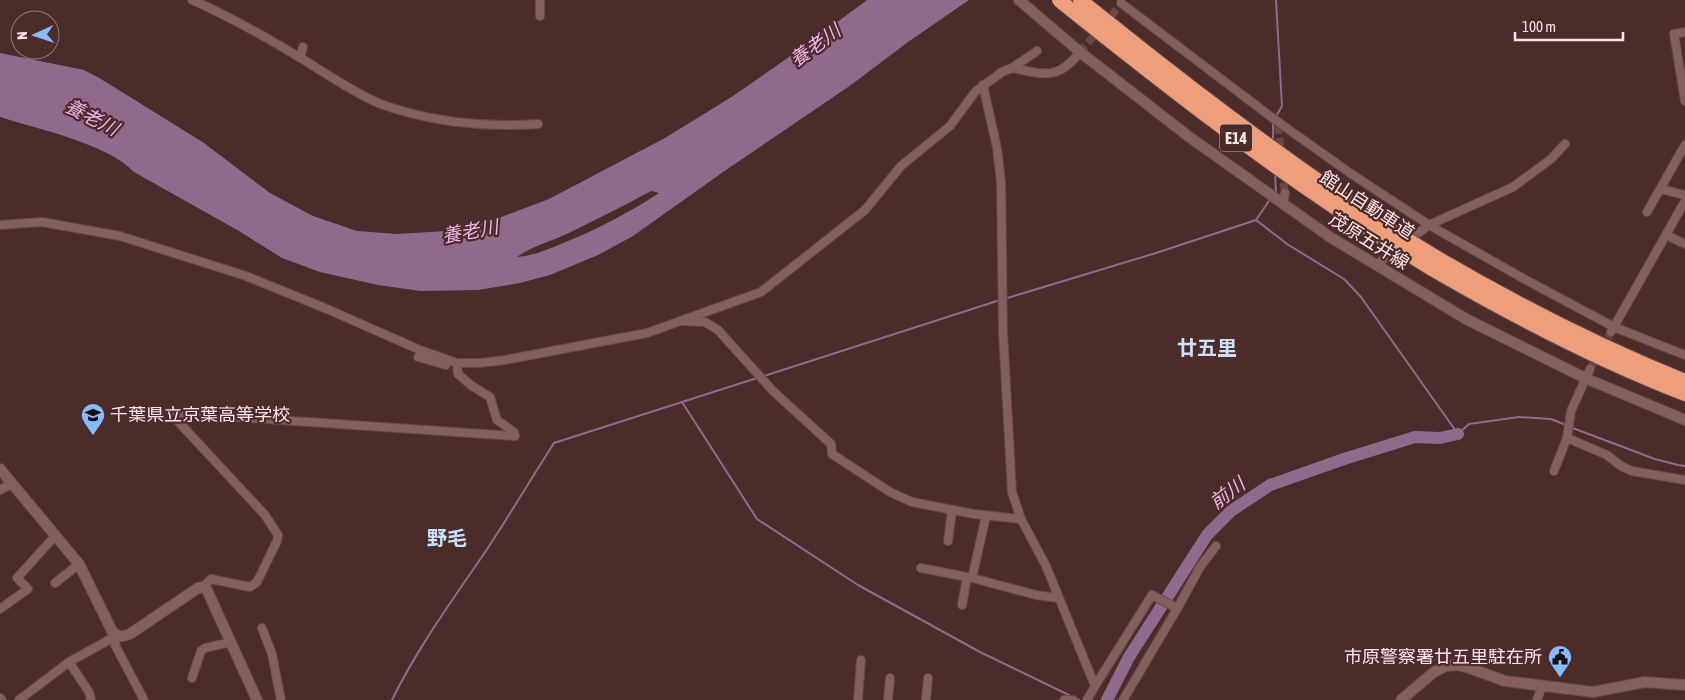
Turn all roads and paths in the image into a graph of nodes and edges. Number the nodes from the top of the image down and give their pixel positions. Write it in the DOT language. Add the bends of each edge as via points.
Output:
graph roads {
  1 [pos="192,0"];
  2 [pos="540,0"];
  3 [pos="1018,0"];
  4 [pos="1059,0"];
  5 [pos="1080,0"];
  6 [pos="1121,4"];
  7 [pos="540,16"];
  8 [pos="1109,32"];
  9 [pos="1685,32"];
  10 [pos="303,47"];
  11 [pos="1037,51"];
  12 [pos="1080,52"];
  13 [pos="300,58"];
  14 [pos="1012,68"];
  15 [pos="983,85"];
  16 [pos="1685,101"];
  17 [pos="538,124"];
  18 [pos="1565,144"];
  19 [pos="1685,145"];
  20 [pos="1660,189"];
  21 [pos="1285,193"];
  22 [pos="1685,195"];
  23 [pos="1685,201"];
  24 [pos="1283,204"];
  25 [pos="1647,212"];
  26 [pos="0,225"];
  27 [pos="1429,225"];
  28 [pos="1666,235"];
  29 [pos="1685,244"];
  30 [pos="1435,264"];
  31 [pos="1376,265"];
  32 [pos="681,322"];
  33 [pos="1612,330"];
  34 [pos="1685,355"];
  35 [pos="418,357"];
  36 [pos="458,369"];
  37 [pos="1587,374"];
  38 [pos="1685,381"];
  39 [pos="454,382"];
  40 [pos="1685,394"];
  41 [pos="1685,420"];
  42 [pos="1567,438"];
  43 [pos="0,470"];
  44 [pos="1554,471"];
  45 [pos="1685,480"];
  46 [pos="11,484"];
  47 [pos="0,490"];
  48 [pos="952,510"];
  49 [pos="986,516"];
  50 [pos="1021,519"];
  51 [pos="54,536"];
  52 [pos="948,541"];
  53 [pos="1216,546"];
  54 [pos="79,564"];
  55 [pos="921,568"];
  56 [pos="970,577"];
  57 [pos="56,583"];
  58 [pos="203,587"];
  59 [pos="1058,598"];
  60 [pos="962,605"];
  61 [pos="1175,607"];
  62 [pos="0,609"];
  63 [pos="262,628"];
  64 [pos="116,636"];
  65 [pos="231,642"];
  66 [pos="861,660"];
  67 [pos="68,662"];
  68 [pos="192,678"];
  69 [pos="890,678"];
  70 [pos="928,678"];
  71 [pos="1685,685"];
  72 [pos="1095,686"];
  73 [pos="1542,687"];
  74 [pos="19,700"];
  75 [pos="91,700"];
  76 [pos="144,700"];
  77 [pos="257,700"];
  78 [pos="281,700"];
  79 [pos="858,700"];
  80 [pos="888,700"];
  81 [pos="926,700"];
  82 [pos="1064,700"];
  83 [pos="1073,700"];
  84 [pos="1087,700"];
  85 [pos="1123,700"];
  86 [pos="1401,700"];
  87 [pos="1537,700"];
  1 -- 13 [label="street" via="218,11"];
  2 -- 7 [label="street"];
  3 -- 12 [label="main road, 茂原五井線"];
  4 -- 8 [label="highway, 館山自動車道 / E14, bridge"];
  5 -- 8 [label="highway, 館山自動車道 / E14, bridge"];
  6 -- 27 [label="street" via="1278,124"];
  8 -- 30 [label="highway, 館山自動車道 / E14, bridge" via="1233,136 1328,204 1377,228"];
  9 -- 16 [label="street" via="1674,34"];
  10 -- 13 [label="street"];
  11 -- 14 [label="street"];
  12 -- 14 [label="street" via="1060,71 1045,74"];
  12 -- 24 [label="main road, 茂原五井線" via="1188,136"];
  13 -- 17 [label="street" via="374,102 409,113 464,124"];
  14 -- 15 [label="street"];
  15 -- 32 [label="street" via="950,126 901,166 865,210 779,279 753,296"];
  15 -- 50 [label="street" via="1001,182 1003,332 1012,492"];
  18 -- 27 [label="street" via="1513,187"];
  19 -- 20 [label="street"];
  20 -- 22 [label="street"];
  20 -- 25 [label="street"];
  21 -- 24 [label="street"];
  23 -- 28 [label="street"];
  24 -- 31 [label="main road, 茂原五井線" via="1330,238"];
  26 -- 36 [label="street" via="42,222 120,236 246,276"];
  27 -- 31 [label="street"];
  27 -- 33 [label="street"];
  28 -- 29 [label="street"];
  28 -- 33 [label="street"];
  30 -- 38 [label="highway, 館山自動車道 / E14"];
  30 -- 40 [label="highway, 館山自動車道 / E14" via="1512,314 1616,365"];
  31 -- 37 [label="main road, 茂原五井線" via="1466,319"];
  32 -- 36 [label="street" via="647,333"];
  32 -- 48 [label="street" via="705,322 718,330 772,391 830,444 832,454 890,492 912,502"];
  33 -- 34 [label="street"];
  35 -- 36 [label="street"];
  36 -- 39 [label="street"];
  36 -- 58 [label="street" via="472,386 490,397 497,420 515,436 177,412 173,416 265,515 278,535 257,582 250,587 211,579"];
  37 -- 41 [label="main road, 茂原五井線"];
  37 -- 42 [label="street" via="1571,411"];
  42 -- 44 [label="street"];
  42 -- 45 [label="street" via="1607,455 1632,471"];
  43 -- 46 [label="main road"];
  46 -- 47 [label="street"];
  46 -- 51 [label="main road"];
  48 -- 49 [label="street"];
  48 -- 52 [label="street"];
  49 -- 50 [label="street"];
  49 -- 56 [label="street"];
  50 -- 59 [label="street" via="1046,566"];
  51 -- 54 [label="main road"];
  51 -- 62 [label="street" via="17,578 28,589"];
  53 -- 85 [label="street" via="1200,567"];
  54 -- 57 [label="street"];
  54 -- 64 [label="main road"];
  55 -- 56 [label="street"];
  56 -- 59 [label="street"];
  56 -- 60 [label="street"];
  58 -- 64 [label="main road" via="130,634"];
  58 -- 65 [label="main road"];
  59 -- 72 [label="street"];
  61 -- 72 [label="street" via="1152,595"];
  63 -- 78 [label="street" via="272,654"];
  64 -- 67 [label="street"];
  64 -- 76 [label="street" via="115,645"];
  65 -- 68 [label="street" via="201,651"];
  65 -- 77 [label="main road"];
  66 -- 79 [label="street"];
  67 -- 74 [label="street"];
  67 -- 75 [label="street"];
  69 -- 80 [label="street"];
  70 -- 81 [label="street"];
  71 -- 73 [label="main road" via="1645,682 1593,692"];
  72 -- 84 [label="street"];
  73 -- 86 [label="main road" via="1505,682 1472,668 1446,666"];
  73 -- 87 [label="street"];
  82 -- 83 [label="street"];
}
